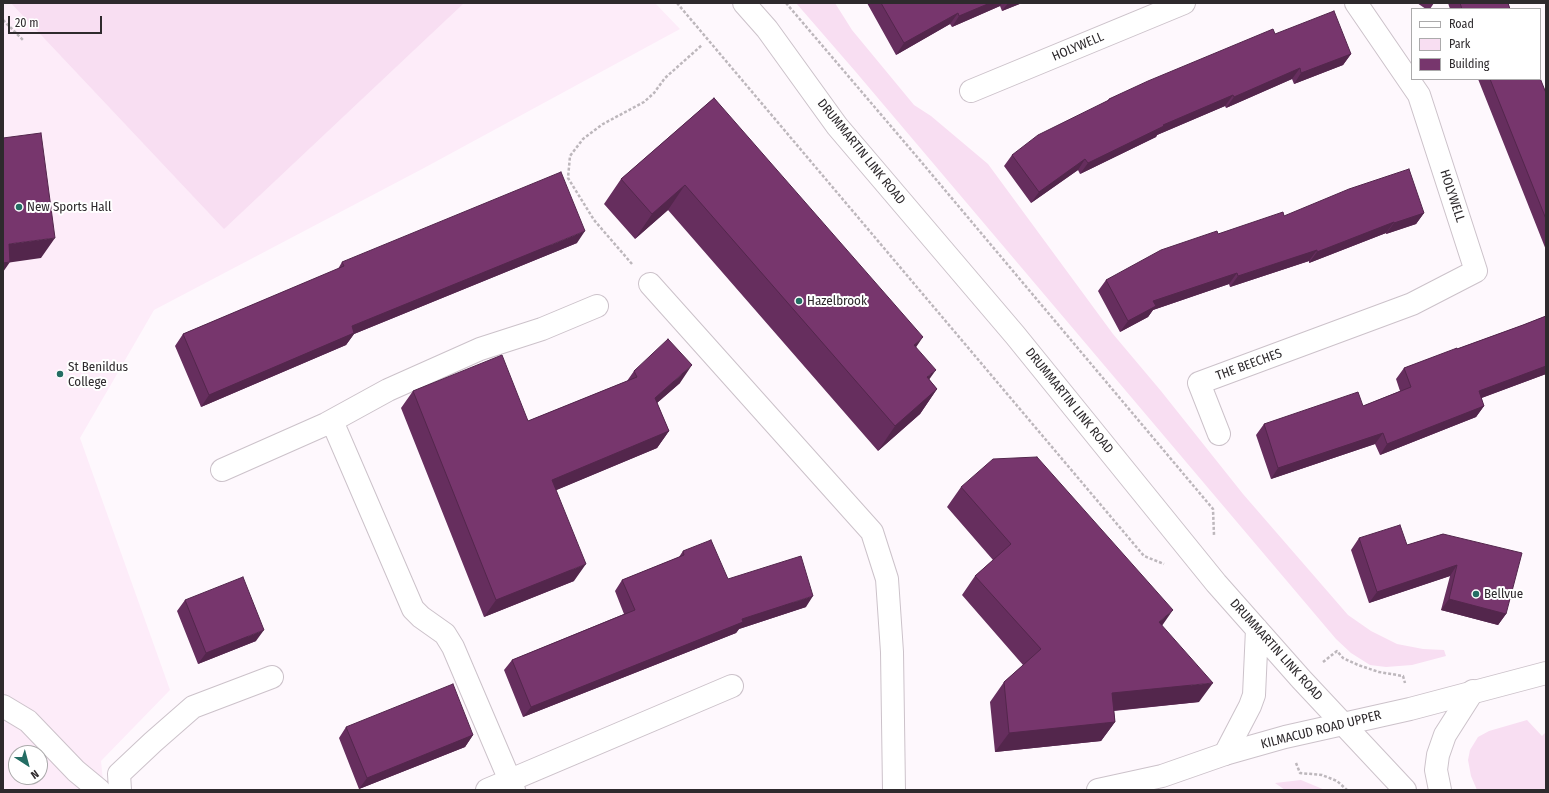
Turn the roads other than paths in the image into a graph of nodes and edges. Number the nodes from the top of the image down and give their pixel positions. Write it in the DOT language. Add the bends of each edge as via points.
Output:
graph roads {
  1 [pos="744,3"];
  2 [pos="1184,3"];
  3 [pos="1356,3"];
  4 [pos="971,91"];
  5 [pos="650,284"];
  6 [pos="597,306"];
  7 [pos="1349,328"];
  8 [pos="332,421"];
  9 [pos="1219,434"];
  10 [pos="222,470"];
  11 [pos="1257,629"];
  12 [pos="1546,673"];
  13 [pos="272,677"];
  14 [pos="732,686"];
  15 [pos="1473,691"];
  16 [pos="3,706"];
  17 [pos="1342,723"];
  18 [pos="1225,754"];
  19 [pos="1163,783"];
  20 [pos="512,785"];
  21 [pos="99,790"];
  22 [pos="120,790"];
  23 [pos="487,790"];
  24 [pos="894,790"];
  25 [pos="1098,790"];
  26 [pos="1405,790"];
  27 [pos="1440,790"];
  1 -- 11 [label="street, DRUMMARTIN LINK ROAD" via="767,29 838,126 1015,335 1216,583"];
  2 -- 4 [label="street, HOLYWELL"];
  3 -- 7 [label="street, HOLYWELL" via="1419,95 1476,271 1412,304"];
  5 -- 24 [label="street" via="872,532 887,579 892,652"];
  6 -- 8 [label="street" via="542,329 480,349 388,390"];
  7 -- 9 [label="street, THE BEECHES" via="1200,383"];
  8 -- 10 [label="street"];
  8 -- 20 [label="street" via="413,609 445,634 454,646"];
  11 -- 17 [label="street, DRUMMARTIN LINK ROAD"];
  11 -- 18 [label="street" via="1254,695"];
  12 -- 15 [label="street, KILMACUD ROAD UPPER"];
  13 -- 22 [label="street" via="192,708 119,774"];
  14 -- 20 [label="street"];
  15 -- 17 [label="street, KILMACUD ROAD UPPER" via="1410,709"];
  15 -- 27 [label="street" via="1445,735 1438,755 1436,770"];
  16 -- 21 [label="street" via="28,721 76,771"];
  17 -- 18 [label="street, KILMACUD ROAD UPPER" via="1285,736"];
  17 -- 26 [label="street, DRUMMARTIN LINK ROAD"];
  18 -- 19 [label="street, KILMACUD ROAD UPPER"];
  19 -- 25 [label="street, KILMACUD ROAD UPPER"];
  20 -- 23 [label="street"];
}
